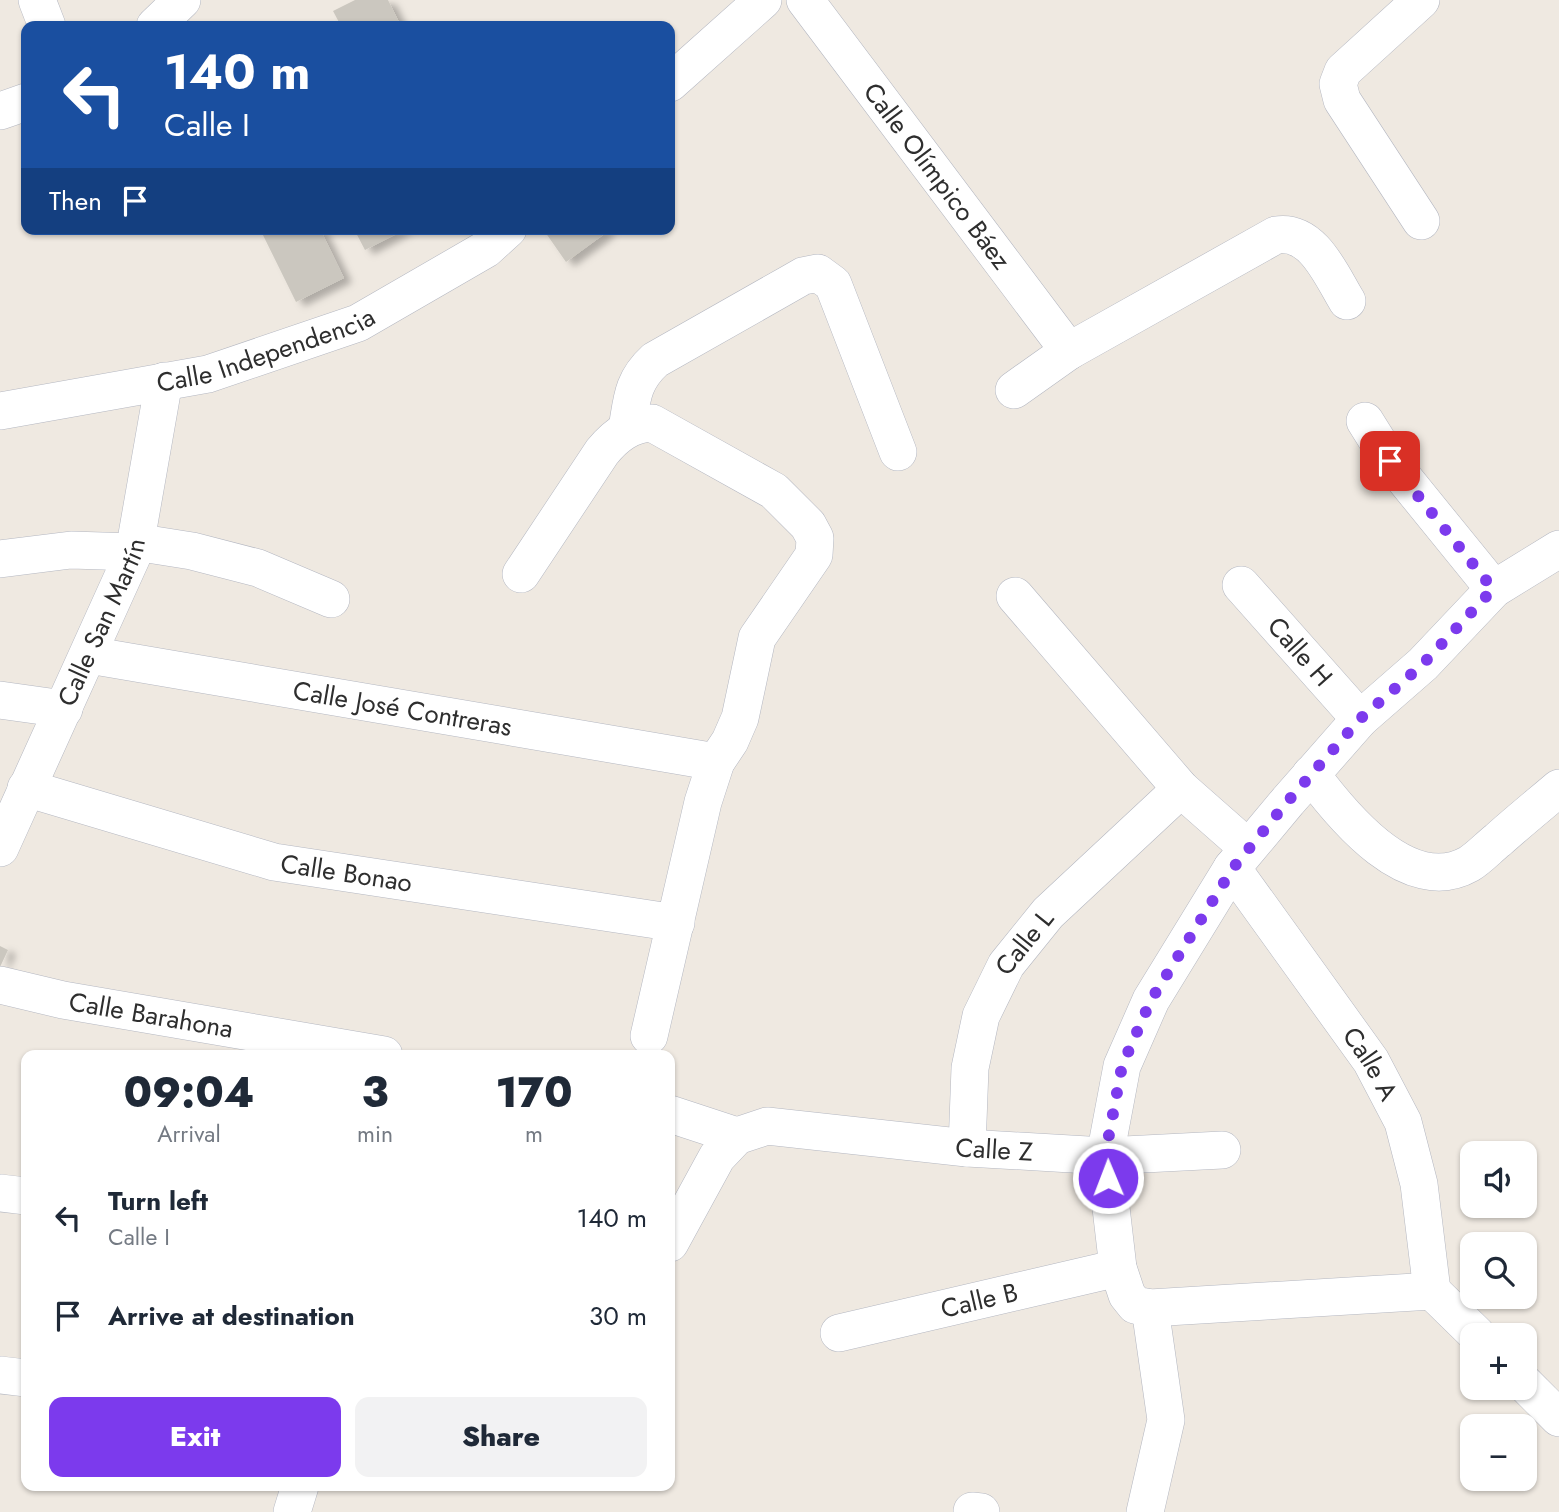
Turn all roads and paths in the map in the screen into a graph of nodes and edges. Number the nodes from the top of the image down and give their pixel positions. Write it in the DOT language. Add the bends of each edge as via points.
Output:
graph roads {
  1 [pos="37,0"];
  2 [pos="182,0"];
  3 [pos="762,0"];
  4 [pos="805,0"];
  5 [pos="1421,0"];
  6 [pos="45,21"];
  7 [pos="160,21"];
  8 [pos="675,78"];
  9 [pos="21,104"];
  10 [pos="0,111"];
  11 [pos="1421,221"];
  12 [pos="501,235"];
  13 [pos="1348,301"];
  14 [pos="1069,351"];
  15 [pos="164,381"];
  16 [pos="1014,390"];
  17 [pos="0,411"];
  18 [pos="1365,421"];
  19 [pos="627,429"];
  20 [pos="898,452"];
  21 [pos="135,547"];
  22 [pos="1559,549"];
  23 [pos="0,559"];
  24 [pos="521,574"];
  25 [pos="1241,585"];
  26 [pos="1493,589"];
  27 [pos="1015,596"];
  28 [pos="331,599"];
  29 [pos="89,655"];
  30 [pos="0,700"];
  31 [pos="64,709"];
  32 [pos="1360,719"];
  33 [pos="716,762"];
  34 [pos="1311,774"];
  35 [pos="26,788"];
  36 [pos="1559,788"];
  37 [pos="1181,789"];
  38 [pos="0,848"];
  39 [pos="1240,858"];
  40 [pos="676,923"];
  41 [pos="0,985"];
  42 [pos="649,1036"];
  43 [pos="354,1050"];
  44 [pos="675,1115"];
  45 [pos="752,1131"];
  46 [pos="967,1148"];
  47 [pos="1222,1150"];
  48 [pos="1105,1156"];
  49 [pos="0,1193"];
  50 [pos="21,1195"];
  51 [pos="675,1234"];
  52 [pos="1118,1268"];
  53 [pos="1432,1292"];
  54 [pos="1150,1308"];
  55 [pos="1464,1323"];
  56 [pos="839,1333"];
  57 [pos="0,1375"];
  58 [pos="21,1377"];
  59 [pos="1537,1396"];
  60 [pos="1559,1418"];
  61 [pos="298,1491"];
  62 [pos="972,1511"];
  63 [pos="292,1512"];
  64 [pos="981,1512"];
  65 [pos="1145,1512"];
  1 -- 6 [label="street"];
  2 -- 7 [label="street"];
  3 -- 8 [label="street"];
  4 -- 14 [label="street, Calle Olímpico Báez"];
  5 -- 11 [label="street" via="1343,71 1338,84 1342,100"];
  9 -- 10 [label="street"];
  12 -- 15 [label="street, Calle Independencia" via="486,249 358,323 208,374"];
  13 -- 14 [label="street" via="1320,256 1302,239 1289,233 1276,235"];
  14 -- 16 [label="street"];
  15 -- 17 [label="street, Calle Independencia"];
  15 -- 21 [label="street, Calle San Martín"];
  18 -- 26 [label="street" via="1390,461"];
  19 -- 20 [label="street" via="640,374 655,360 803,276 818,273 833,284"];
  19 -- 24 [label="street" via="602,452"];
  19 -- 33 [label="street" via="652,423 774,491 816,538 814,555 757,638 740,718"];
  21 -- 23 [label="street"];
  21 -- 28 [label="street" via="192,551 258,568"];
  21 -- 29 [label="street, Calle San Martín"];
  22 -- 26 [label="street"];
  25 -- 32 [label="street, Calle H"];
  26 -- 32 [label="street" via="1423,664"];
  27 -- 37 [label="street, Calle A"];
  29 -- 31 [label="street, Calle San Martín"];
  29 -- 33 [label="street, Calle José Contreras"];
  30 -- 31 [label="street"];
  31 -- 35 [label="street, Calle San Martín"];
  32 -- 34 [label="street"];
  33 -- 40 [label="street"];
  34 -- 36 [label="street" via="1337,808 1377,845 1410,868 1442,873 1469,864"];
  34 -- 39 [label="street"];
  35 -- 38 [label="street, Calle San Martín"];
  35 -- 40 [label="street, Calle Bonao" via="274,862"];
  37 -- 39 [label="street, Calle A"];
  37 -- 46 [label="street, Calle L" via="1048,913 1006,965 981,1016 970,1068"];
  39 -- 48 [label="street" via="1151,1000 1122,1066"];
  39 -- 53 [label="street, Calle A" via="1371,1061 1404,1122 1419,1184"];
  40 -- 42 [label="street"];
  41 -- 43 [label="street, Calle Barahona" via="76,1003"];
  44 -- 45 [label="street"];
  45 -- 46 [label="street, Calle Z"];
  45 -- 51 [label="street" via="717,1157"];
  46 -- 48 [label="street, Calle Z"];
  47 -- 48 [label="street, Calle Z"];
  48 -- 52 [label="street"];
  49 -- 50 [label="street"];
  52 -- 54 [label="street" via="1135,1305"];
  52 -- 56 [label="street, Calle B"];
  53 -- 54 [label="street"];
  53 -- 55 [label="street"];
  54 -- 65 [label="street" via="1166,1420"];
  57 -- 58 [label="street"];
  59 -- 60 [label="street"];
  61 -- 63 [label="street"];
  62 -- 64 [label="street"];
}
